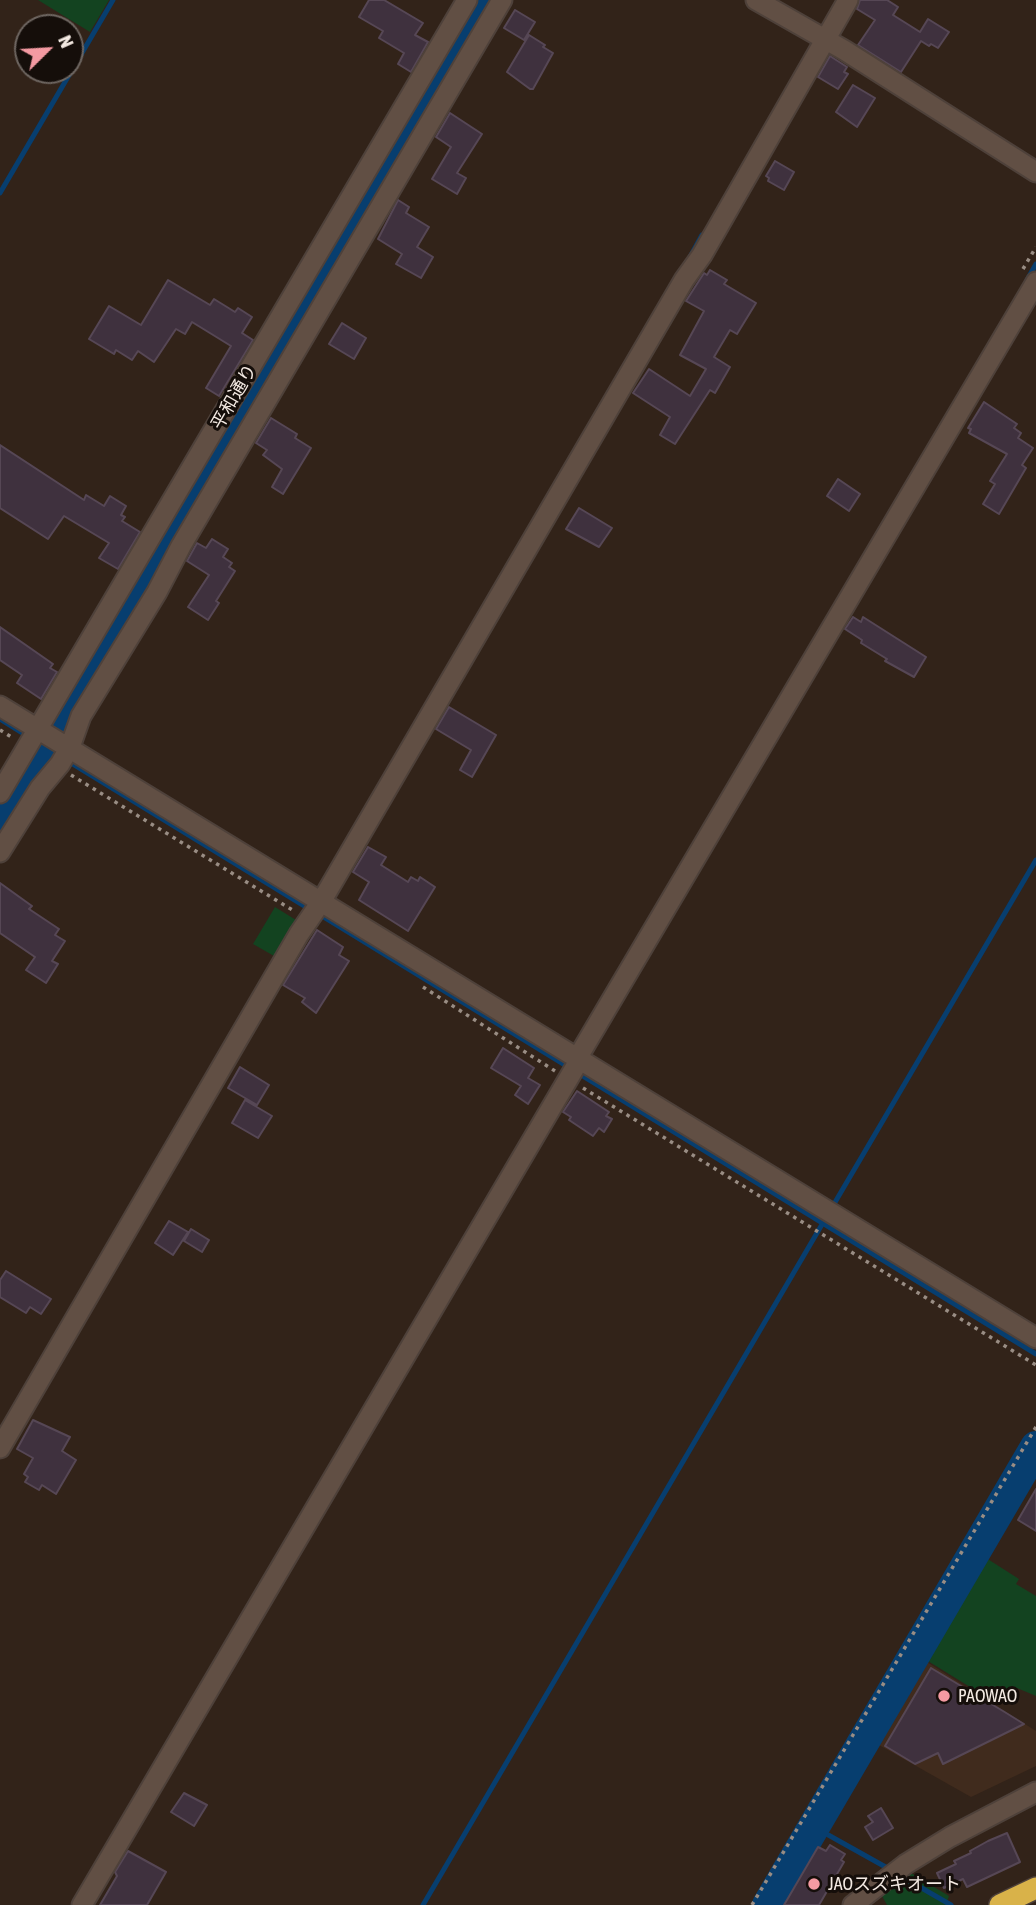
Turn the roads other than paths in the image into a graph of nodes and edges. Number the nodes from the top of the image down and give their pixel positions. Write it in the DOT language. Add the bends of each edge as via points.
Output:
graph roads {
  1 [pos="467,0"];
  2 [pos="502,0"];
  3 [pos="756,0"];
  4 [pos="848,0"];
  5 [pos="820,38"];
  6 [pos="1036,172"];
  7 [pos="1036,282"];
  8 [pos="0,706"];
  9 [pos="36,733"];
  10 [pos="63,755"];
  11 [pos="0,793"];
  12 [pos="0,852"];
  13 [pos="312,910"];
  14 [pos="572,1068"];
  15 [pos="1036,1338"];
  16 [pos="0,1448"];
  17 [pos="1036,1792"];
  18 [pos="1036,1888"];
  19 [pos="82,1905"];
  20 [pos="853,1905"];
  21 [pos="1000,1905"];
  1 -- 9 [label="street, 平和通り"];
  2 -- 10 [label="street" via="81,716"];
  3 -- 5 [label="street"];
  4 -- 5 [label="street"];
  5 -- 6 [label="street"];
  5 -- 13 [label="street"];
  7 -- 14 [label="street"];
  8 -- 9 [label="street"];
  9 -- 10 [label="street"];
  9 -- 11 [label="street, 平和通り"];
  10 -- 12 [label="street"];
  10 -- 13 [label="street" via="183,819"];
  13 -- 14 [label="street"];
  13 -- 16 [label="street"];
  14 -- 15 [label="street"];
  14 -- 19 [label="street"];
  17 -- 20 [label="street" via="906,1864"];
  18 -- 21 [label="highway"];
}
